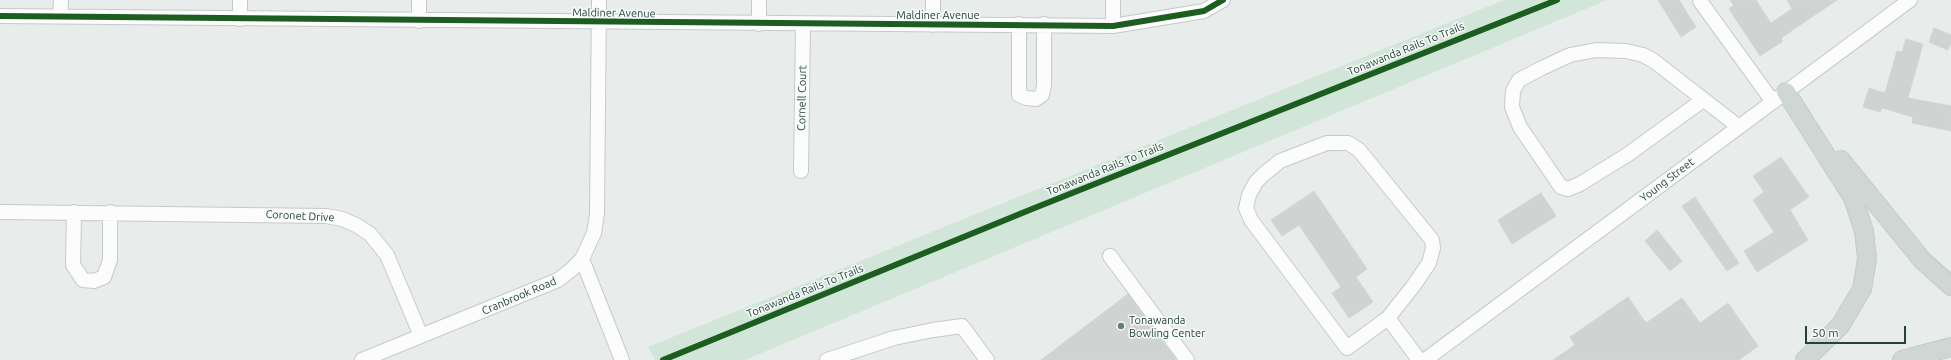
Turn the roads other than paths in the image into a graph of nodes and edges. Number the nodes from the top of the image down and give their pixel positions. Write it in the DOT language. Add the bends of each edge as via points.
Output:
graph roads {
  1 [pos="61,0"];
  2 [pos="240,0"];
  3 [pos="419,0"];
  4 [pos="599,0"];
  5 [pos="759,0"];
  6 [pos="933,0"];
  7 [pos="1113,0"];
  8 [pos="1223,0"];
  9 [pos="1910,0"];
  10 [pos="1700,1"];
  11 [pos="0,16"];
  12 [pos="60,17"];
  13 [pos="240,19"];
  14 [pos="419,21"];
  15 [pos="598,23"];
  16 [pos="759,24"];
  17 [pos="803,24"];
  18 [pos="1020,24"];
  19 [pos="1044,24"];
  20 [pos="933,25"];
  21 [pos="1113,26"];
  22 [pos="1780,97"];
  23 [pos="1703,100"];
  24 [pos="1739,127"];
  25 [pos="801,171"];
  26 [pos="0,212"];
  27 [pos="74,212"];
  28 [pos="110,212"];
  29 [pos="1110,256"];
  30 [pos="582,259"];
  31 [pos="1951,286"];
  32 [pos="1388,318"];
  33 [pos="421,336"];
  34 [pos="1951,347"];
  35 [pos="362,360"];
  36 [pos="622,360"];
  37 [pos="827,360"];
  38 [pos="987,360"];
  39 [pos="1187,360"];
  40 [pos="1419,360"];
  41 [pos="1425,360"];
  42 [pos="1805,360"];
  43 [pos="1902,360"];
  1 -- 12 [label="street"];
  2 -- 13 [label="street"];
  3 -- 14 [label="street"];
  4 -- 15 [label="street, Cranbrook Road"];
  5 -- 16 [label="street"];
  6 -- 20 [label="street"];
  7 -- 21 [label="street"];
  8 -- 21 [label="street, Maldiner Avenue" via="1204,11"];
  9 -- 22 [label="street, Young Street"];
  10 -- 22 [label="street"];
  11 -- 12 [label="street, Maldiner Avenue"];
  12 -- 13 [label="street, Maldiner Avenue"];
  13 -- 14 [label="street, Maldiner Avenue"];
  14 -- 15 [label="street, Maldiner Avenue"];
  15 -- 16 [label="street, Maldiner Avenue"];
  15 -- 30 [label="street, Cranbrook Road" via="597,214 594,233"];
  16 -- 17 [label="street, Maldiner Avenue"];
  17 -- 20 [label="street, Maldiner Avenue"];
  17 -- 25 [label="street, Cornell Court"];
  18 -- 19 [label="street, Maldiner Avenue"];
  18 -- 19 [label="street" via="1019,94 1036,99 1042,95 1044,85"];
  18 -- 20 [label="street, Maldiner Avenue"];
  19 -- 21 [label="street, Maldiner Avenue"];
  22 -- 24 [label="street, Young Street"];
  22 -- 31 [label="main road" via="1922,260"];
  22 -- 42 [label="main road" via="1853,198 1864,231 1867,259 1862,289 1840,326"];
  23 -- 23 [label="street" via="1643,55 1626,51 1596,50 1570,55 1519,80 1513,91 1512,107 1520,127 1561,187 1568,189 1627,155"];
  23 -- 24 [label="street"];
  24 -- 41 [label="street, Young Street"];
  26 -- 27 [label="street, Coronet Drive"];
  27 -- 28 [label="street, Coronet Drive"];
  27 -- 28 [label="street" via="73,265 83,280 94,281 104,277 110,260"];
  28 -- 33 [label="street, Coronet Drive" via="326,216 342,219 370,234 387,255"];
  29 -- 39 [label="street"];
  30 -- 33 [label="street, Cranbrook Road" via="558,280"];
  30 -- 36 [label="street"];
  32 -- 32 [label="street" via="1347,348 1251,220 1246,208 1249,195 1256,182 1280,161 1327,143 1348,143 1359,150 1432,240 1433,248 1429,263"];
  32 -- 40 [label="street"];
  33 -- 35 [label="street, Cranbrook Road"];
  34 -- 43 [label="main road"];
  37 -- 38 [label="street" via="894,338 962,326"];
}
